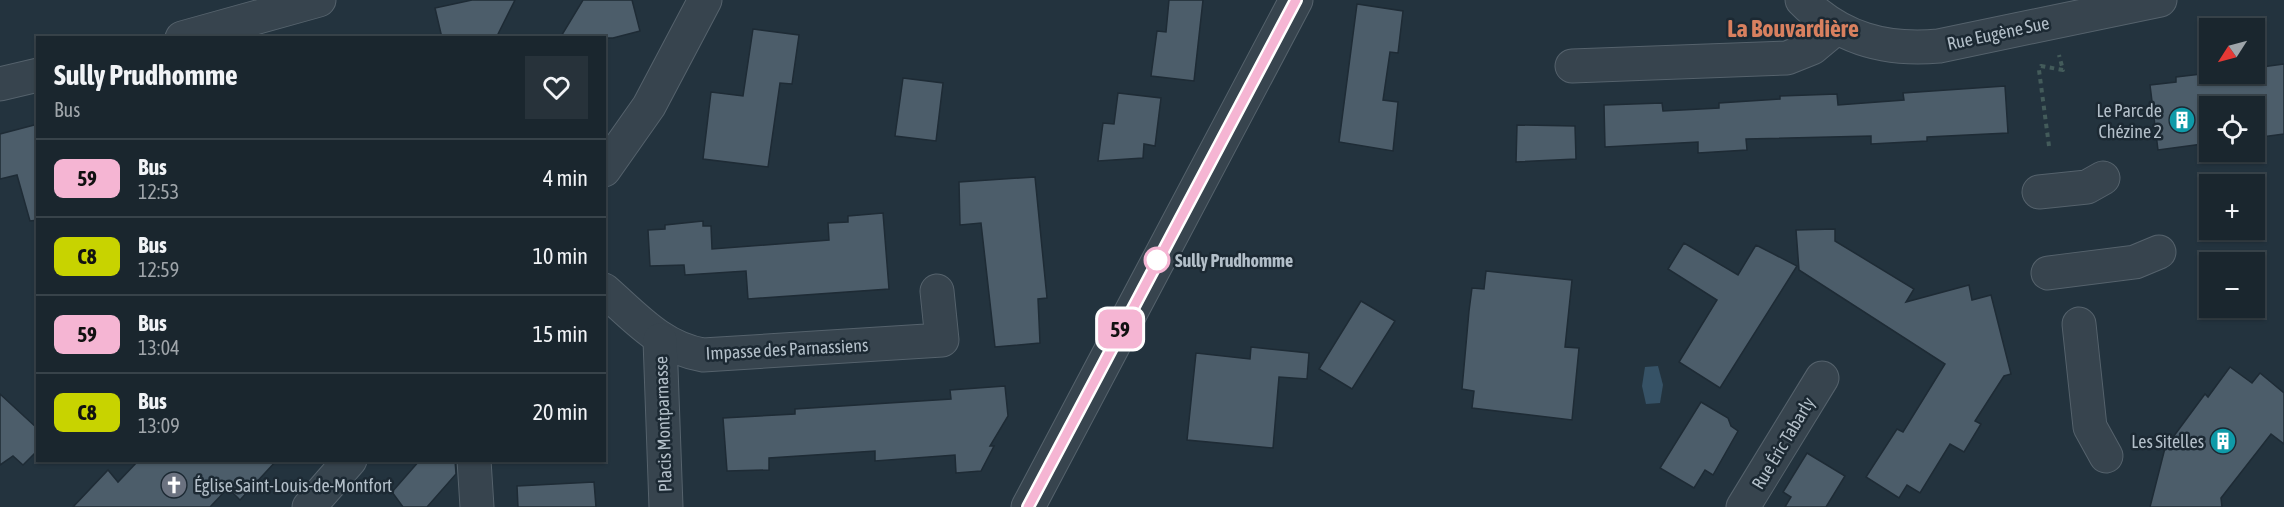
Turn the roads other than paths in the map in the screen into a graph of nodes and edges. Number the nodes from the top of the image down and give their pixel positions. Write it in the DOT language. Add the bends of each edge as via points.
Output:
graph roads {
  1 [pos="319,0"];
  2 [pos="705,0"];
  3 [pos="1296,0"];
  4 [pos="1802,0"];
  5 [pos="2160,0"];
  6 [pos="1836,28"];
  7 [pos="189,36"];
  8 [pos="1572,66"];
  9 [pos="36,75"];
  10 [pos="0,84"];
  11 [pos="606,167"];
  12 [pos="2103,178"];
  13 [pos="2039,192"];
  14 [pos="2159,252"];
  15 [pos="2048,273"];
  16 [pos="937,291"];
  17 [pos="606,292"];
  18 [pos="2079,324"];
  19 [pos="660,340"];
  20 [pos="1822,378"];
  21 [pos="2106,456"];
  22 [pos="348,462"];
  23 [pos="474,462"];
  24 [pos="309,507"];
  25 [pos="477,507"];
  26 [pos="666,507"];
  27 [pos="1028,507"];
  28 [pos="1743,507"];
  1 -- 7 [label="street"];
  2 -- 11 [label="street" via="649,106"];
  3 -- 27 [label="street"];
  4 -- 6 [label="street, Rue Eugène Sue"];
  5 -- 6 [label="street, Rue Eugène Sue" via="1916,48 1877,44"];
  6 -- 8 [label="street" via="1812,48 1787,58"];
  9 -- 10 [label="street"];
  12 -- 13 [label="street" via="2087,186"];
  14 -- 15 [label="street" via="2136,262"];
  16 -- 19 [label="street, Impasse des Parnassiens" via="942,340 703,355 683,352"];
  17 -- 19 [label="street, Impasse des Parnassiens"];
  18 -- 21 [label="street" via="2090,427"];
  19 -- 26 [label="street, Placis Montparnasse"];
  20 -- 28 [label="street, Rue Éric Tabarly"];
  22 -- 24 [label="street"];
  23 -- 25 [label="street"];
}
